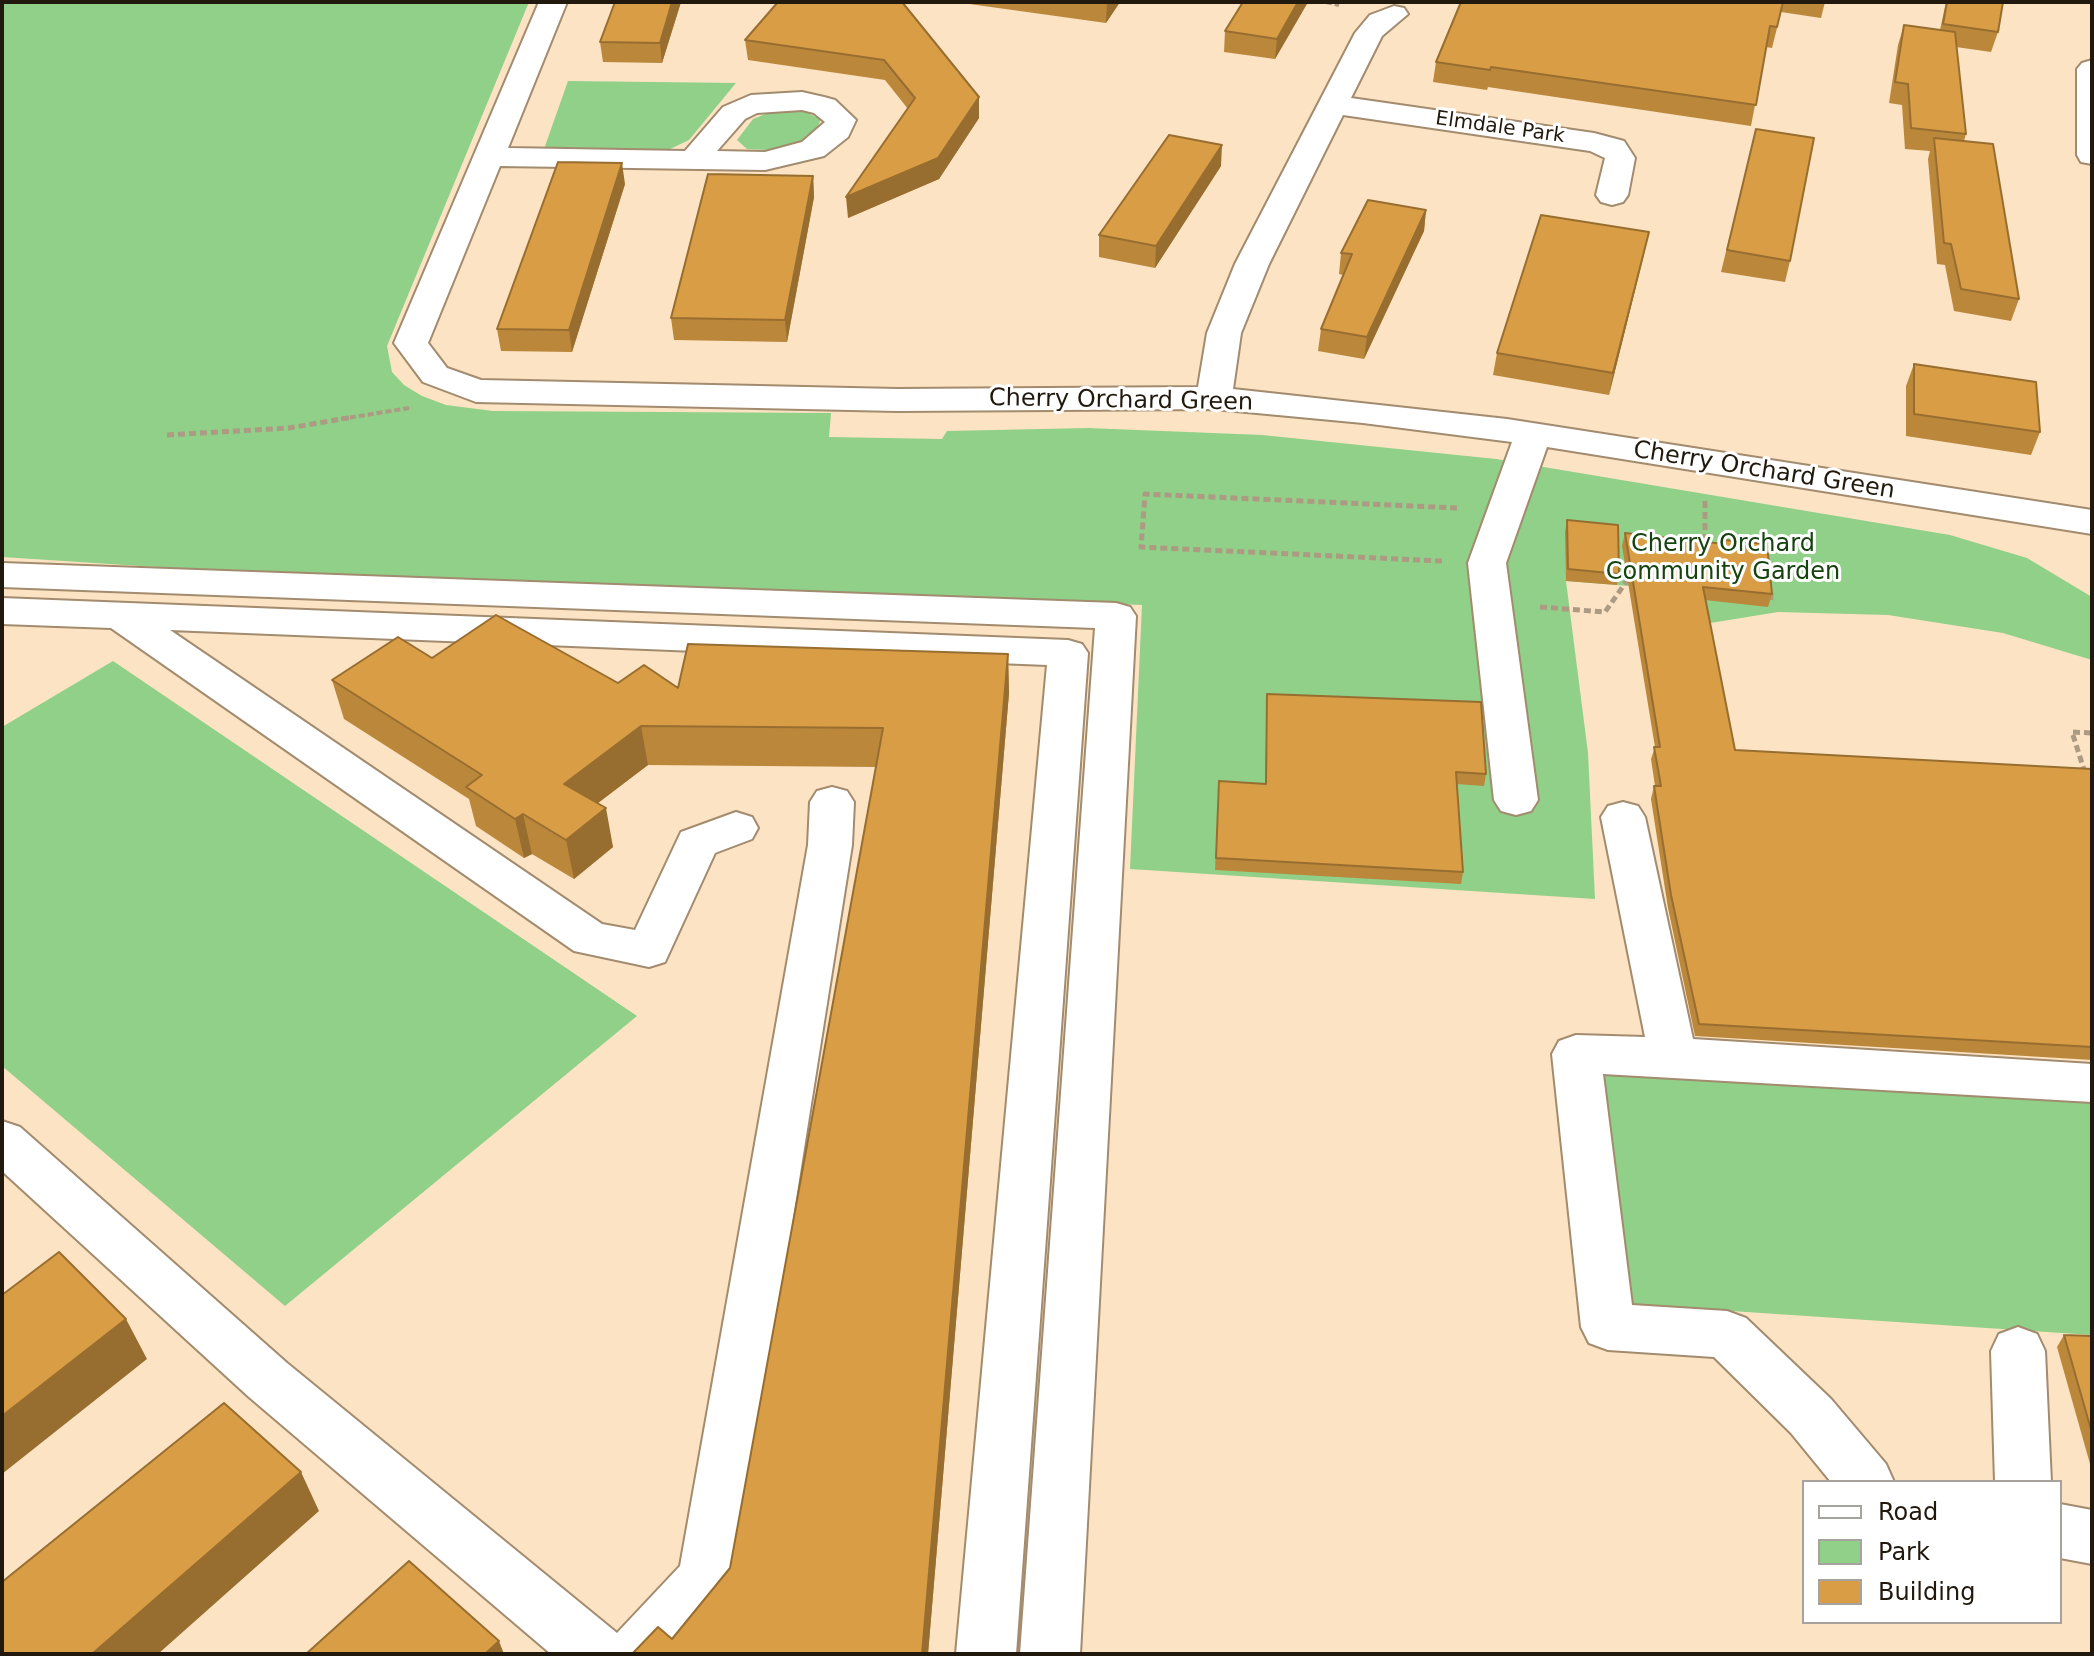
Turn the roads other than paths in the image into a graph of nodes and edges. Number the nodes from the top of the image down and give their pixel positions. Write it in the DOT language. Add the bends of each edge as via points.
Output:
graph roads {
  1 [pos="553,2"];
  2 [pos="1394,14"];
  3 [pos="2092,69"];
  4 [pos="1335,105"];
  5 [pos="2092,155"];
  6 [pos="488,157"];
  7 [pos="693,160"];
  8 [pos="1612,195"];
  9 [pos="1214,398"];
  10 [pos="1533,435"];
  11 [pos="2092,522"];
  12 [pos="2,575"];
  13 [pos="2,611"];
  14 [pos="121,616"];
  15 [pos="1516,800"];
  16 [pos="832,802"];
  17 [pos="1623,817"];
  18 [pos="736,828"];
  19 [pos="1673,1057"];
  20 [pos="2092,1083"];
  21 [pos="2,1141"];
  22 [pos="2018,1351"];
  23 [pos="1864,1480"];
  24 [pos="2023,1480"];
  25 [pos="2062,1531"];
  26 [pos="2092,1537"];
  27 [pos="596,1654"];
  28 [pos="638,1654"];
  29 [pos="986,1654"];
  30 [pos="1050,1654"];
  1 -- 6 [label="street, Cherry Orchard Green"];
  2 -- 4 [label="street" via="1369,33"];
  3 -- 5 [label="street"];
  4 -- 8 [label="street, Elmdale Park" via="1613,148 1620,158"];
  4 -- 9 [label="street" via="1252,264 1224,333"];
  6 -- 7 [label="street"];
  6 -- 9 [label="street, Cherry Orchard Green" via="411,343 435,375 476,391 897,400"];
  9 -- 10 [label="street, Cherry Orchard Green"];
  10 -- 11 [label="street, Cherry Orchard Green"];
  10 -- 15 [label="street" via="1487,563"];
  12 -- 30 [label="street" via="1116,616"];
  13 -- 14 [label="street"];
  14 -- 18 [label="street" via="590,939 649,950 697,843"];
  14 -- 29 [label="street" via="1068,653"];
  16 -- 28 [label="street" via="830,845 707,1579"];
  17 -- 19 [label="street"];
  19 -- 20 [label="street"];
  19 -- 23 [label="street" via="1576,1054 1608,1327 1727,1334 1811,1416"];
  21 -- 27 [label="street" via="268,1380"];
  22 -- 24 [label="street"];
  25 -- 26 [label="street"];
}
